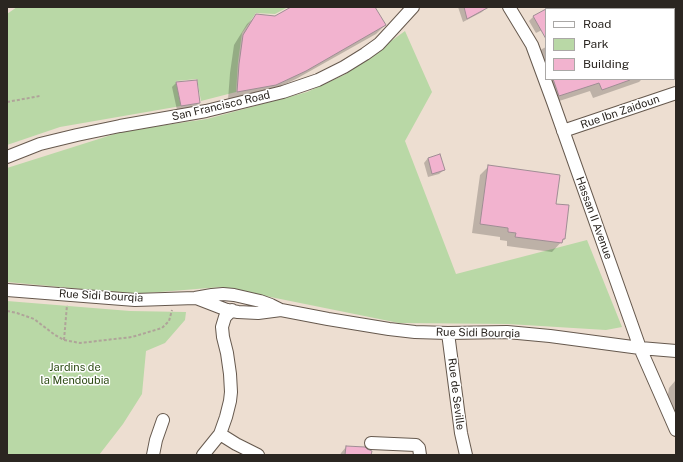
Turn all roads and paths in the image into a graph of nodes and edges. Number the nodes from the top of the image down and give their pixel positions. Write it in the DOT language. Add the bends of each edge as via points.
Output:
graph roads {
  1 [pos="413,7"];
  2 [pos="510,7"];
  3 [pos="676,93"];
  4 [pos="40,96"];
  5 [pos="7,102"];
  6 [pos="563,131"];
  7 [pos="7,157"];
  8 [pos="7,290"];
  9 [pos="68,295"];
  10 [pos="174,298"];
  11 [pos="195,298"];
  12 [pos="232,310"];
  13 [pos="281,310"];
  14 [pos="7,311"];
  15 [pos="448,333"];
  16 [pos="64,340"];
  17 [pos="640,348"];
  18 [pos="676,351"];
  19 [pos="673,417"];
  20 [pos="163,420"];
  21 [pos="676,430"];
  22 [pos="220,434"];
  23 [pos="371,443"];
  24 [pos="153,455"];
  25 [pos="203,455"];
  26 [pos="258,455"];
  27 [pos="420,455"];
  28 [pos="466,455"];
  1 -- 7 [label="street, San Francisco Road" via="379,44 344,67 318,80 284,92 206,111 120,126 40,144"];
  2 -- 6 [label="street, Hassan II Avenue" via="532,45"];
  3 -- 6 [label="street, Rue Ibn Zaidoun"];
  4 -- 5 [label="path"];
  6 -- 17 [label="street, Hassan II Avenue"];
  8 -- 9 [label="street, Rue Sidi Bourqia"];
  9 -- 10 [label="street, Rue Sidi Bourqia" via="135,300"];
  9 -- 16 [label="path"];
  10 -- 11 [label="street, Rue Sidi Bourqia"];
  10 -- 16 [label="path" via="171,316 162,328 132,338 80,343"];
  11 -- 12 [label="street, Rue Sidi Bourqia"];
  11 -- 13 [label="street, Rue Sidi Bourqia" via="234,295 260,301"];
  12 -- 13 [label="street, Rue Sidi Bourqia"];
  12 -- 22 [label="street" via="225,317 222,327 231,392"];
  13 -- 15 [label="street, Rue Sidi Bourqia" via="389,329"];
  14 -- 16 [label="path" via="34,319"];
  15 -- 17 [label="street, Rue Sidi Bourqia" via="507,332"];
  15 -- 28 [label="street, Rue de Seville"];
  17 -- 18 [label="street, Rue Sidi Bourqia"];
  17 -- 19 [label="street, Hassan II Avenue"];
  19 -- 21 [label="street, Hassan II Avenue"];
  20 -- 24 [label="street"];
  22 -- 25 [label="street"];
  22 -- 26 [label="street"];
  23 -- 27 [label="street" via="416,445"];
}
